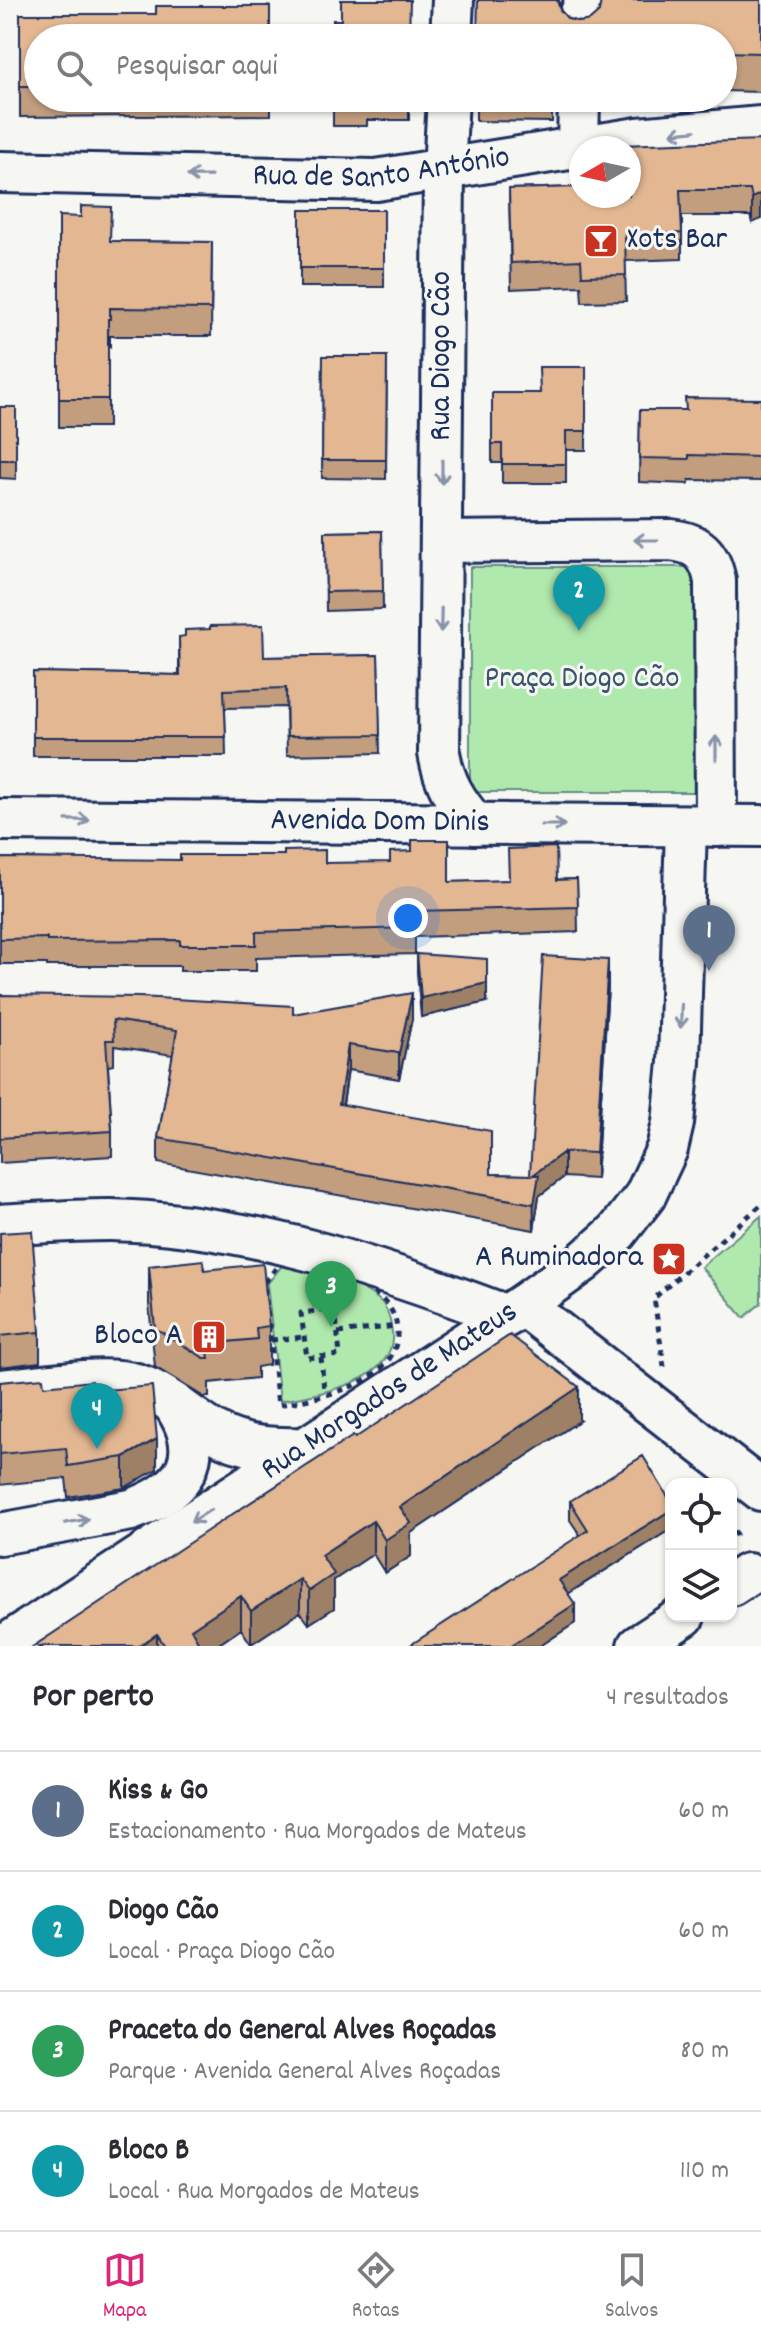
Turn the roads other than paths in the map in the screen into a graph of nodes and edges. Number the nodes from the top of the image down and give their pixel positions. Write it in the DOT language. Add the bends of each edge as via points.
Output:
graph roads {
  1 [pos="453,0"];
  2 [pos="586,0"];
  3 [pos="452,24"];
  4 [pos="581,24"];
  5 [pos="447,112"];
  6 [pos="579,112"];
  7 [pos="761,127"];
  8 [pos="578,136"];
  9 [pos="641,138"];
  10 [pos="569,149"];
  11 [pos="444,170"];
  12 [pos="0,172"];
  13 [pos="442,542"];
  14 [pos="0,820"];
  15 [pos="475,824"];
  16 [pos="701,826"];
  17 [pos="761,826"];
  18 [pos="0,1225"];
  19 [pos="515,1310"];
  20 [pos="0,1390"];
  21 [pos="173,1403"];
  22 [pos="305,1448"];
  23 [pos="257,1479"];
  24 [pos="761,1490"];
  25 [pos="162,1495"];
  26 [pos="0,1534"];
  27 [pos="675,1622"];
  28 [pos="4,1646"];
  29 [pos="638,1646"];
  1 -- 3 [label="street"];
  2 -- 4 [label="street"];
  5 -- 11 [label="street, Rua Diogo Cão"];
  6 -- 8 [label="street"];
  7 -- 9 [label="street, Rua de Santo António, one-way"];
  10 -- 11 [label="street, Rua de Santo António"];
  11 -- 12 [label="street, Rua de Santo António, one-way" via="376,180"];
  11 -- 13 [label="street, Rua Diogo Cão, one-way"];
  13 -- 15 [label="street, one-way" via="439,753 454,799"];
  16 -- 13 [label="street, one-way" via="715,581 709,557 694,544 671,540"];
  14 -- 15 [label="street, Avenida Dom Dinis, one-way"];
  15 -- 16 [label="street, Avenida Dom Dinis, one-way"];
  16 -- 17 [label="street, Avenida Dom Dinis"];
  16 -- 19 [label="street, Rua Morgados de Mateus, one-way" via="667,1149 645,1196 617,1232"];
  18 -- 19 [label="street" via="112,1220 265,1240"];
  19 -- 22 [label="street, Rua Morgados de Mateus"];
  19 -- 24 [label="street" via="671,1419"];
  20 -- 21 [label="street" via="118,1381"];
  21 -- 22 [label="street" via="226,1438"];
  21 -- 25 [label="street" via="189,1434 190,1453 181,1480"];
  22 -- 23 [label="street, Rua Morgados de Mateus"];
  23 -- 25 [label="street" via="198,1481"];
  23 -- 28 [label="street, Rua Morgados de Mateus, one-way"];
  26 -- 25 [label="street, one-way" via="115,1514"];
  27 -- 29 [label="street"];
}
